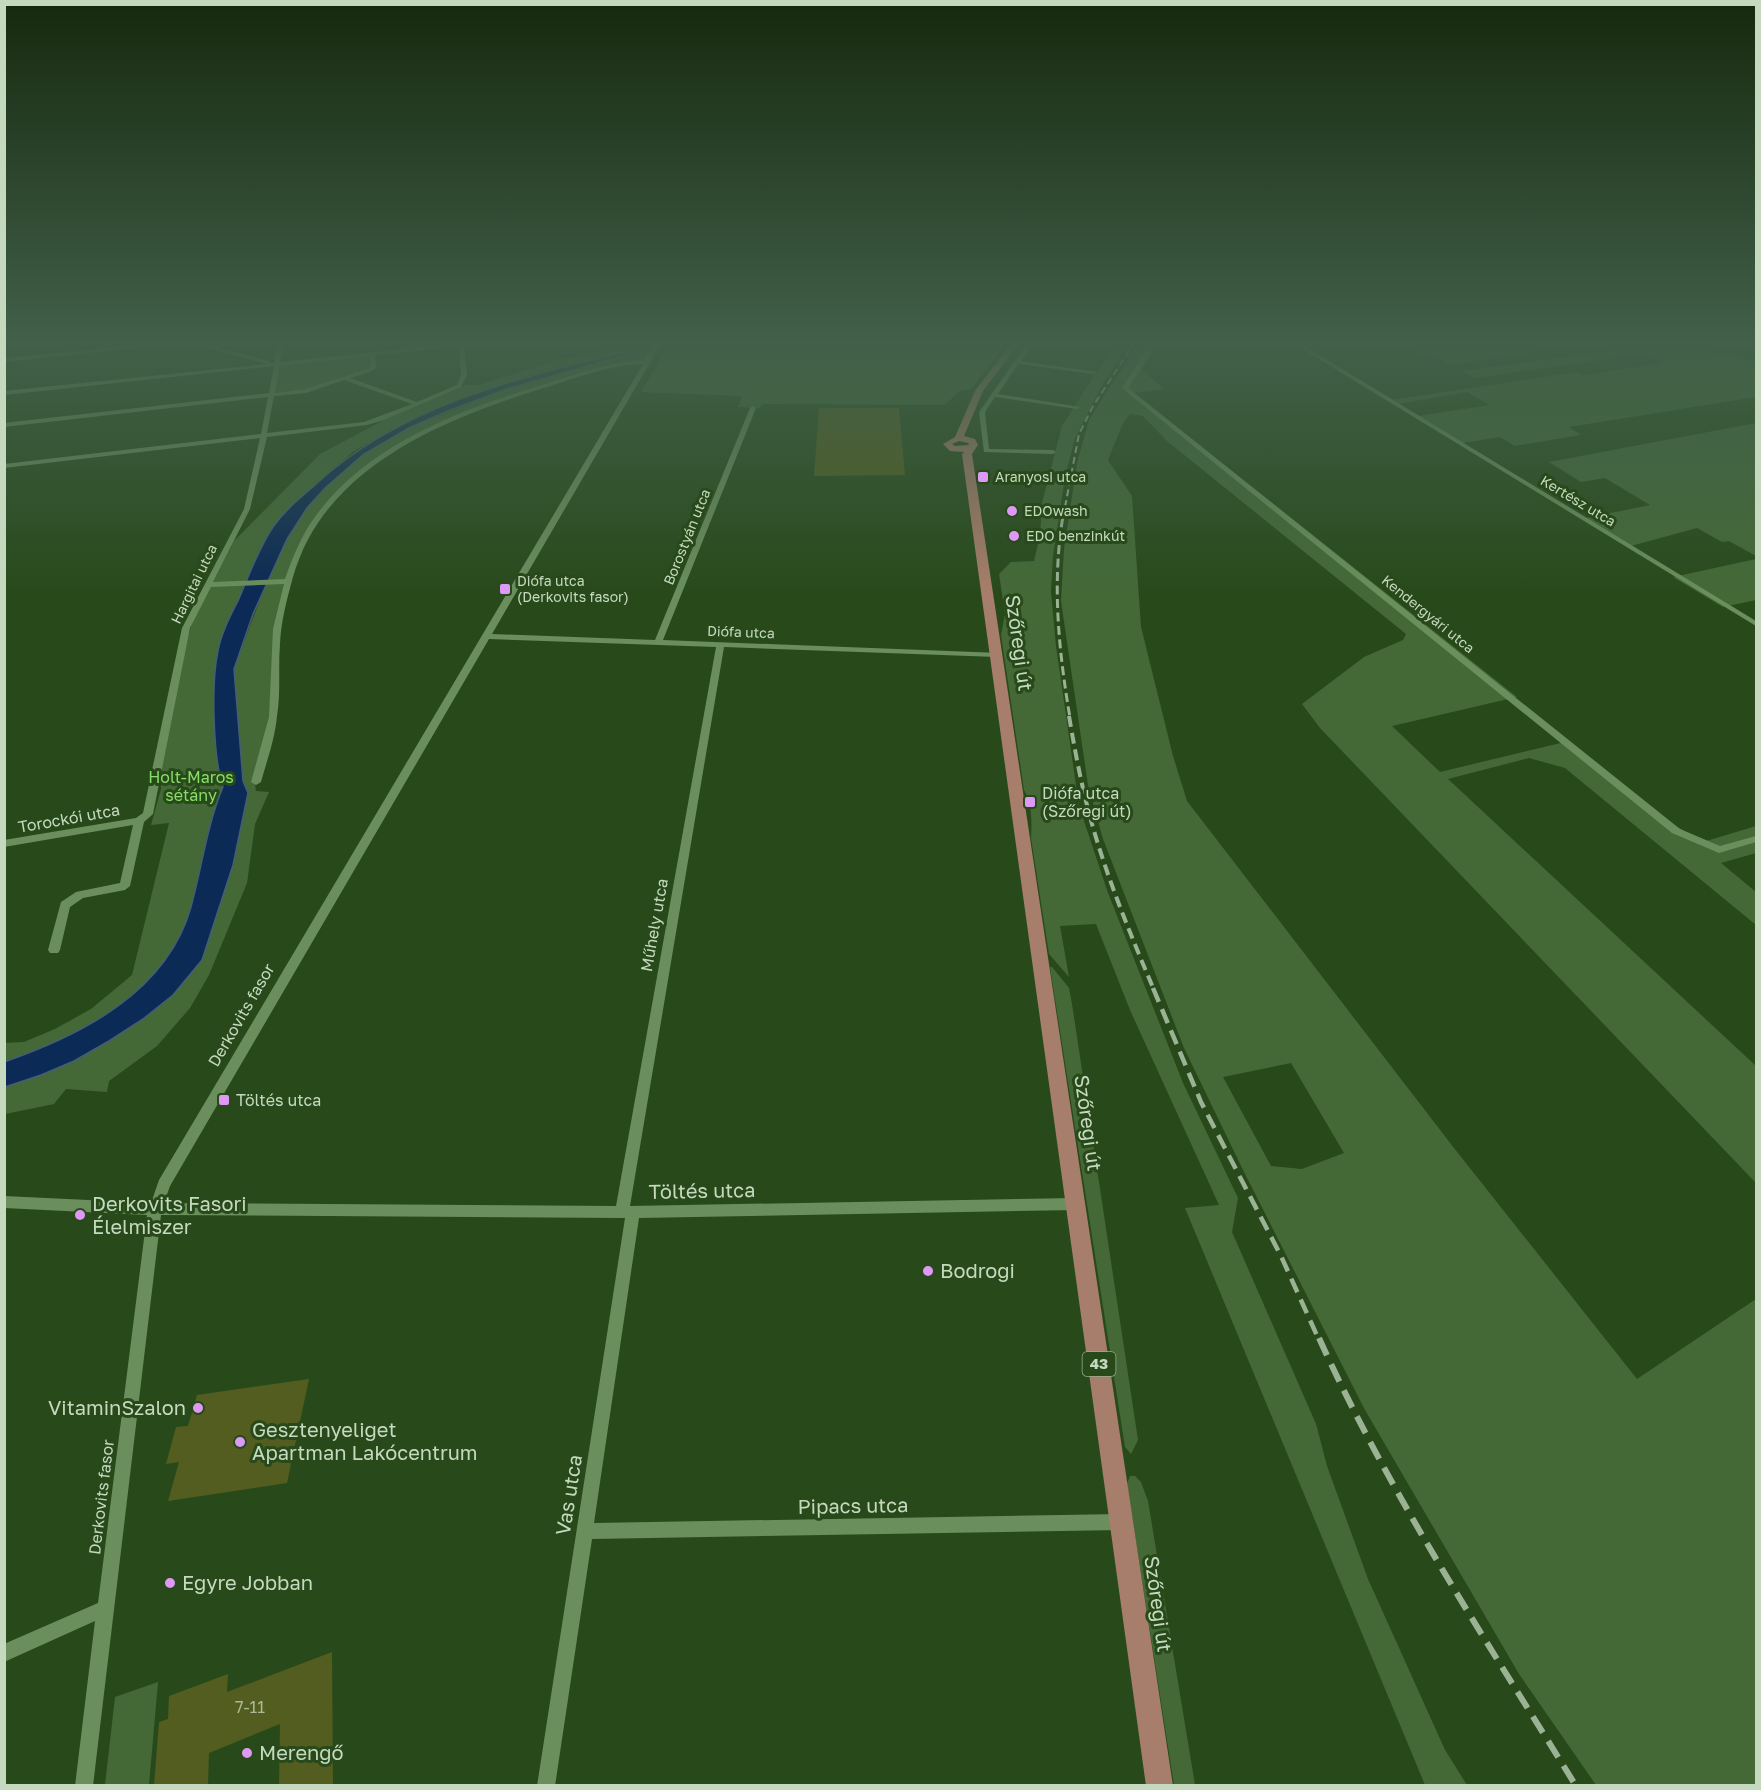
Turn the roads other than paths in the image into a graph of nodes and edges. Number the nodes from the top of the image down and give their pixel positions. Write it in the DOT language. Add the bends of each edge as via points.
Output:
graph roads {
  1 [pos="265,426"];
  2 [pos="344,426"];
  3 [pos="442,426"];
  4 [pos="610,426"];
  5 [pos="746,426"];
  6 [pos="965,426"];
  7 [pos="984,426"];
  8 [pos="1173,426"];
  9 [pos="1431,426"];
  10 [pos="264,435"];
  11 [pos="964,442"];
  12 [pos="1053,452"];
  13 [pos="4,466"];
  14 [pos="970,468"];
  15 [pos="289,580"];
  16 [pos="208,585"];
  17 [pos="1756,624"];
  18 [pos="485,636"];
  19 [pos="658,642"];
  20 [pos="720,645"];
  21 [pos="997,656"];
  22 [pos="256,782"];
  23 [pos="140,821"];
  24 [pos="1756,839"];
  25 [pos="4,844"];
  26 [pos="54,950"];
  27 [pos="4,1202"];
  28 [pos="1076,1204"];
  29 [pos="155,1209"];
  30 [pos="627,1211"];
  31 [pos="1121,1522"];
  32 [pos="585,1531"];
  33 [pos="106,1608"];
  34 [pos="4,1653"];
  35 [pos="84,1785"];
  36 [pos="546,1785"];
  37 [pos="1160,1785"];
  1 -- 10 [label="street, Hargitai utca"];
  2 -- 10 [label="street"];
  3 -- 15 [label="street" via="366,468 320,514 306,535"];
  4 -- 18 [label="street, Derkovits fasor"];
  5 -- 19 [label="street, Borostyán utca"];
  6 -- 11 [label="main road, Szőregi út / 43"];
  7 -- 12 [label="street" via="987,451"];
  8 -- 24 [label="street, Kendergyári utca" via="1676,831 1719,850"];
  9 -- 17 [label="street, Kertész utca"];
  10 -- 13 [label="street"];
  10 -- 16 [label="street, Hargitai utca" via="247,508"];
  11 -- 14 [label="main road, Szőregi út / 43"];
  11 -- 14 [label="main road, Szőregi út / 43" via="957,450"];
  14 -- 21 [label="main road, Szőregi út / 43"];
  15 -- 16 [label="street"];
  15 -- 22 [label="street" via="277,632 272,720"];
  16 -- 23 [label="street, Hargitai utca" via="186,628 148,814"];
  18 -- 19 [label="street, Diófa utca"];
  18 -- 29 [label="street, Derkovits fasor" via="181,1152"];
  19 -- 20 [label="street, Diófa utca"];
  20 -- 21 [label="street, Diófa utca"];
  20 -- 30 [label="street, Műhely utca"];
  21 -- 28 [label="main road, Szőregi út / 43"];
  23 -- 25 [label="street, Torockói utca"];
  23 -- 26 [label="street, Hargitai utca" via="125,886 80,895 65,905"];
  27 -- 29 [label="street, Töltés utca"];
  28 -- 30 [label="street, Töltés utca"];
  28 -- 31 [label="main road, Szőregi út / 43"];
  29 -- 30 [label="street, Töltés utca"];
  29 -- 33 [label="street, Derkovits fasor"];
  30 -- 32 [label="street, Vas utca"];
  31 -- 32 [label="street, Pipacs utca"];
  31 -- 37 [label="main road, Szőregi út / 43"];
  32 -- 36 [label="street, Vas utca"];
  33 -- 34 [label="street"];
  33 -- 35 [label="street, Derkovits fasor"];
}
